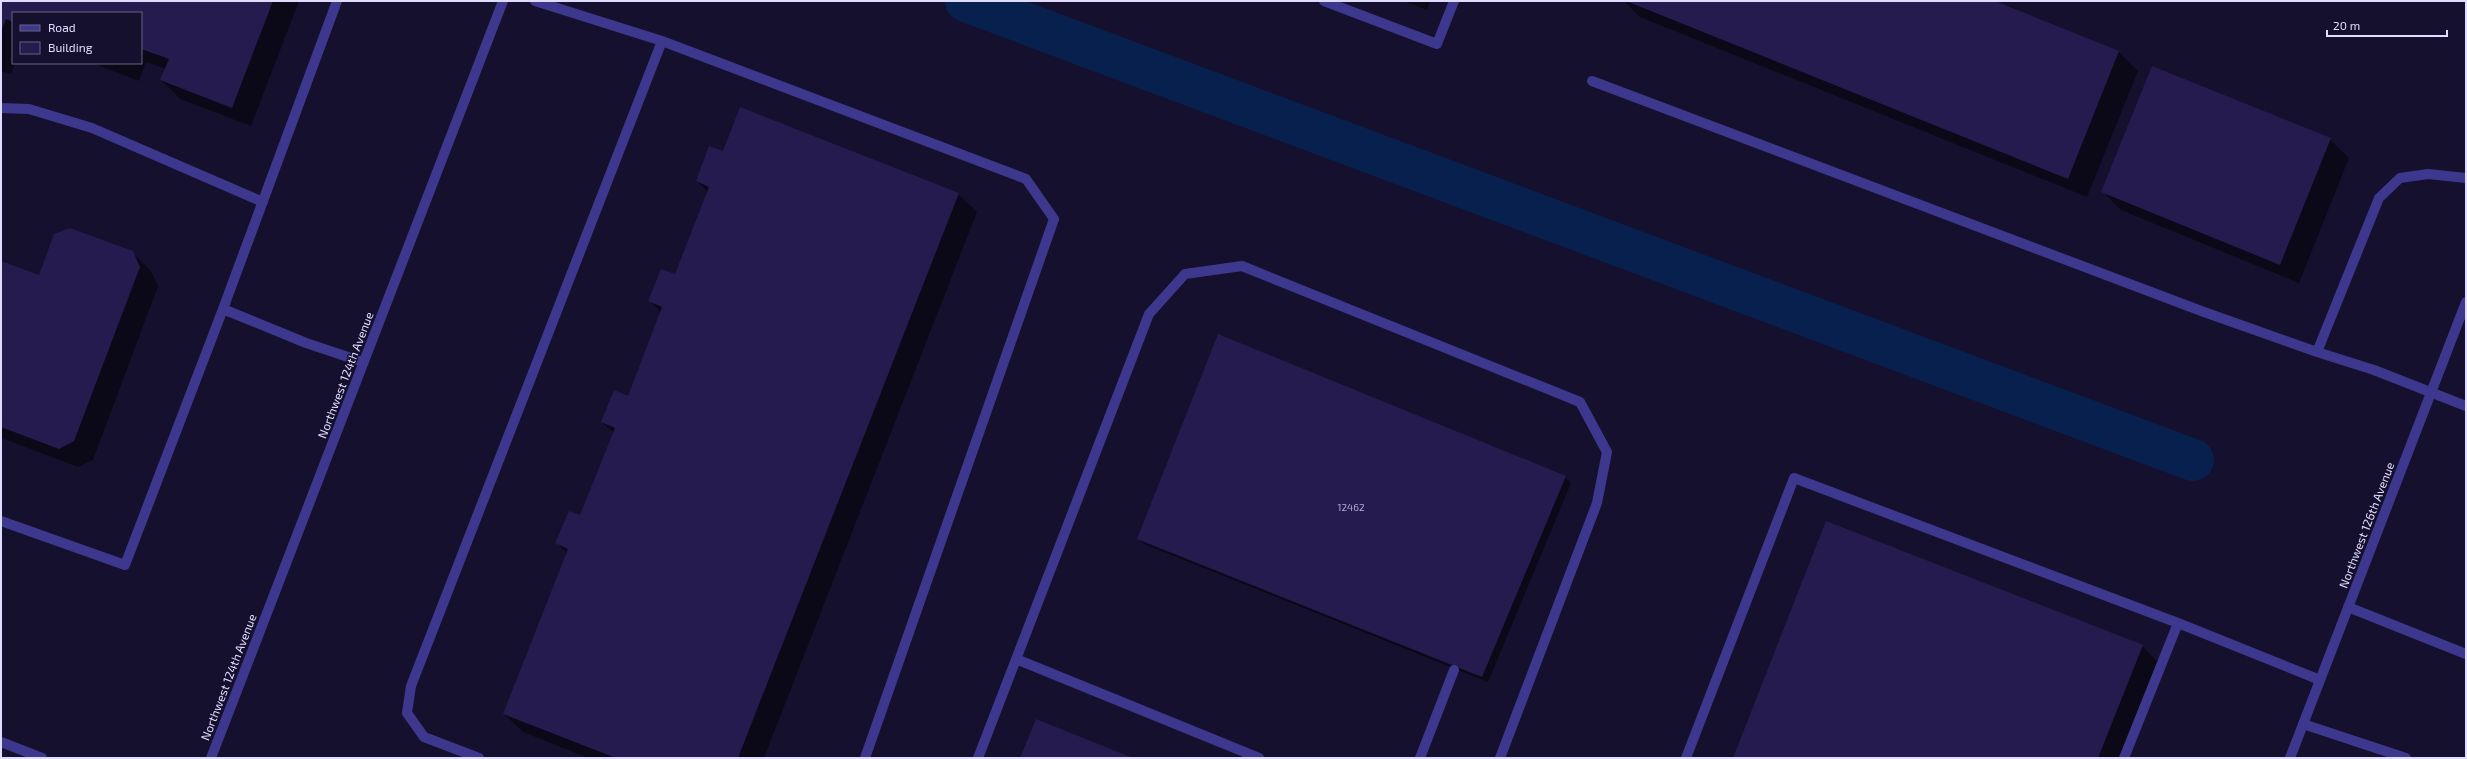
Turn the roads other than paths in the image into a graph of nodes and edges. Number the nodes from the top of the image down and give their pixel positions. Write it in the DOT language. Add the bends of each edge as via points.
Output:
graph roads {
  1 [pos="337,1"];
  2 [pos="503,1"];
  3 [pos="535,1"];
  4 [pos="1324,1"];
  5 [pos="1454,1"];
  6 [pos="662,41"];
  7 [pos="1592,81"];
  8 [pos="1,108"];
  9 [pos="2466,178"];
  10 [pos="263,202"];
  11 [pos="2466,302"];
  12 [pos="223,309"];
  13 [pos="2317,352"];
  14 [pos="364,362"];
  15 [pos="2431,392"];
  16 [pos="2466,406"];
  17 [pos="1,520"];
  18 [pos="2348,607"];
  19 [pos="2178,623"];
  20 [pos="2466,654"];
  21 [pos="1016,658"];
  22 [pos="1454,670"];
  23 [pos="2320,680"];
  24 [pos="2303,724"];
  25 [pos="1,742"];
  26 [pos="42,758"];
  27 [pos="211,758"];
  28 [pos="479,758"];
  29 [pos="865,758"];
  30 [pos="978,758"];
  31 [pos="1259,758"];
  32 [pos="1420,758"];
  33 [pos="1500,758"];
  34 [pos="1686,758"];
  35 [pos="2124,758"];
  36 [pos="2290,758"];
  37 [pos="2406,758"];
  1 -- 10 [label="street"];
  2 -- 14 [label="street, Northwest 124th Avenue"];
  3 -- 6 [label="street"];
  4 -- 5 [label="street" via="1437,44"];
  6 -- 28 [label="street" via="411,686 407,713 424,737"];
  6 -- 29 [label="street" via="1026,179 1054,219"];
  7 -- 13 [label="street" via="2204,312"];
  8 -- 10 [label="street" via="29,109 92,128"];
  9 -- 13 [label="street" via="2428,174 2400,178 2379,198"];
  10 -- 12 [label="street"];
  11 -- 15 [label="street, Northwest 126th Avenue"];
  12 -- 14 [label="street" via="306,343"];
  12 -- 17 [label="street" via="125,565"];
  13 -- 15 [label="street"];
  14 -- 27 [label="street, Northwest 124th Avenue"];
  15 -- 16 [label="street"];
  15 -- 18 [label="street, Northwest 126th Avenue"];
  18 -- 20 [label="street"];
  18 -- 23 [label="street, Northwest 126th Avenue"];
  19 -- 23 [label="street"];
  19 -- 34 [label="street" via="1794,478"];
  19 -- 35 [label="street"];
  21 -- 30 [label="street"];
  21 -- 31 [label="street"];
  21 -- 33 [label="street" via="1149,314 1185,274 1242,266 1580,402 1607,452 1597,503"];
  22 -- 32 [label="street"];
  23 -- 24 [label="street, Northwest 126th Avenue"];
  24 -- 36 [label="street, Northwest 126th Avenue"];
  24 -- 37 [label="street"];
  25 -- 26 [label="street"];
}
